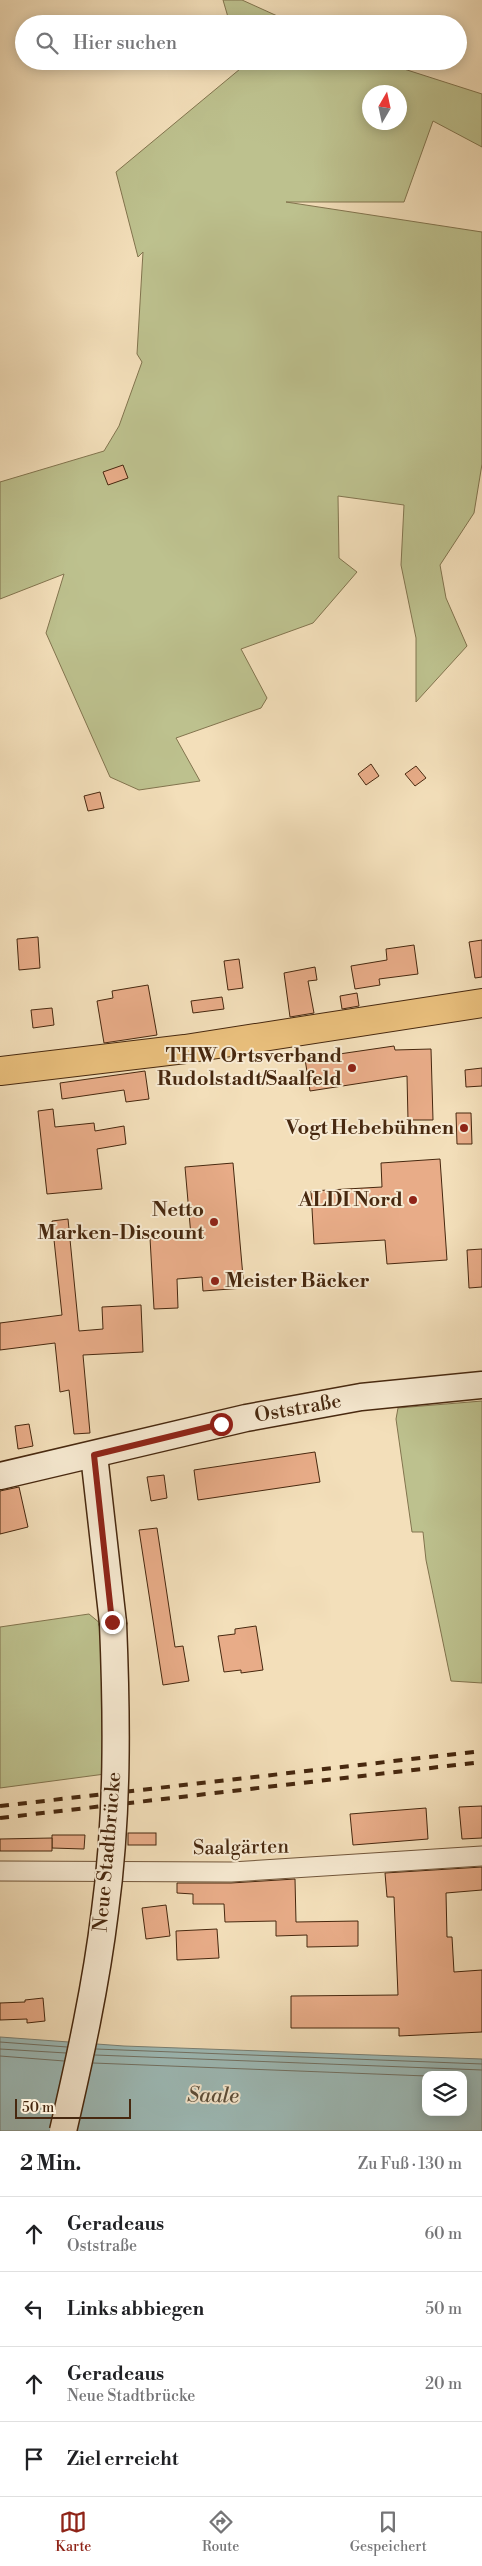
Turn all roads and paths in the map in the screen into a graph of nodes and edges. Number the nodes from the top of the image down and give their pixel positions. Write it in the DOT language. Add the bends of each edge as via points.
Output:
graph roads {
  1 [pos="482,1003"];
  2 [pos="0,1071"];
  3 [pos="482,1385"];
  4 [pos="94,1455"];
  5 [pos="0,1476"];
  6 [pos="482,1856"];
  7 [pos="0,1870"];
  8 [pos="63,2131"];
  1 -- 2 [label="main road" via="185,1049"];
  3 -- 4 [label="main road, Oststraße" via="319,1404"];
  4 -- 5 [label="main road, Oststraße"];
  4 -- 8 [label="main road, Neue Stadtbrücke, bridge" via="108,1569 117,1708 111,1856 92,2000"];
  6 -- 7 [label="street, Saalgärten" via="231,1872"];
}
